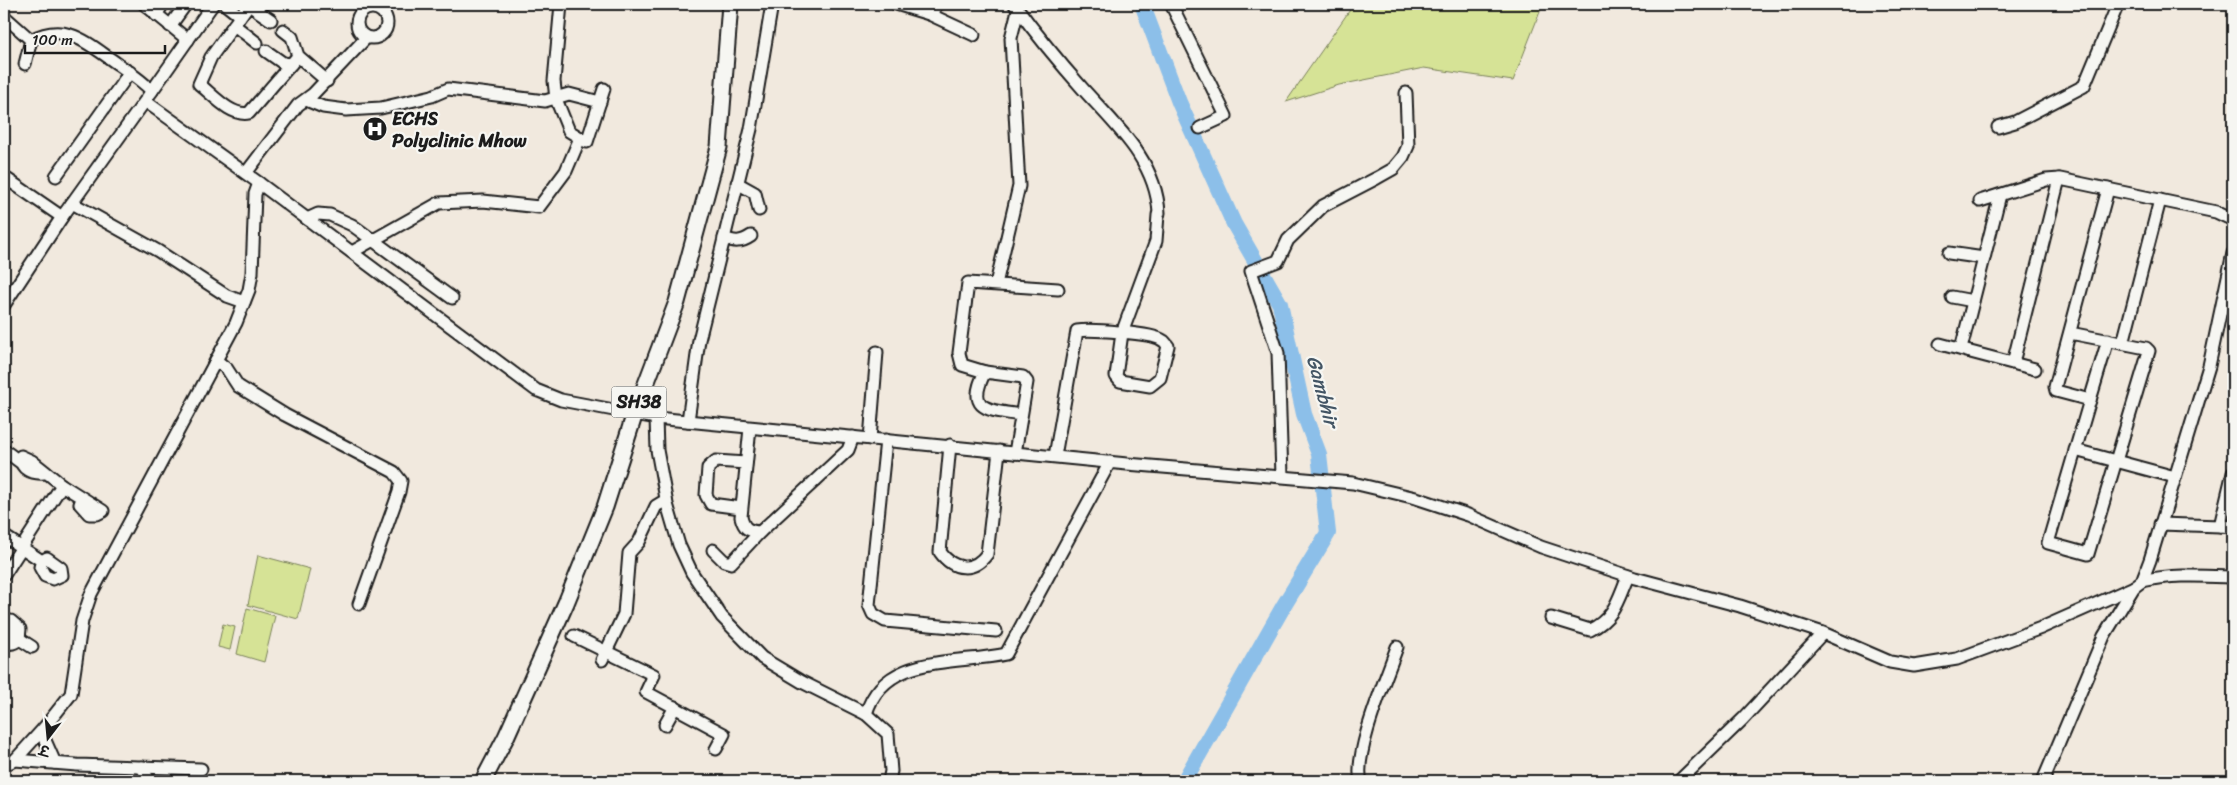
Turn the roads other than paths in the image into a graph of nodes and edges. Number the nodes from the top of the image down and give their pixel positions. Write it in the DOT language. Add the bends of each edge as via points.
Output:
graph roads {
  1 [pos="144,4"];
  2 [pos="163,4"];
  3 [pos="186,4"];
  4 [pos="213,4"];
  5 [pos="249,4"];
  6 [pos="561,4"];
  7 [pos="730,4"];
  8 [pos="772,4"];
  9 [pos="896,4"];
  10 [pos="938,4"];
  11 [pos="1171,4"];
  12 [pos="2118,4"];
  13 [pos="226,5"];
  14 [pos="358,7"];
  15 [pos="1016,7"];
  16 [pos="928,14"];
  17 [pos="156,15"];
  18 [pos="4,16"];
  19 [pos="237,20"];
  20 [pos="271,20"];
  21 [pos="170,26"];
  22 [pos="283,30"];
  23 [pos="974,35"];
  24 [pos="366,38"];
  25 [pos="31,40"];
  26 [pos="188,40"];
  27 [pos="257,43"];
  28 [pos="266,51"];
  29 [pos="294,60"];
  30 [pos="25,64"];
  31 [pos="130,72"];
  32 [pos="327,81"];
  33 [pos="604,89"];
  34 [pos="1406,93"];
  35 [pos="148,96"];
  36 [pos="556,99"];
  37 [pos="306,100"];
  38 [pos="600,102"];
  39 [pos="1998,127"];
  40 [pos="1200,128"];
  41 [pos="580,138"];
  42 [pos="246,173"];
  43 [pos="56,176"];
  44 [pos="4,177"];
  45 [pos="2058,180"];
  46 [pos="259,183"];
  47 [pos="737,184"];
  48 [pos="2108,189"];
  49 [pos="2000,195"];
  50 [pos="2160,200"];
  51 [pos="1980,201"];
  52 [pos="72,203"];
  53 [pos="760,210"];
  54 [pos="2216,212"];
  55 [pos="2233,212"];
  56 [pos="62,217"];
  57 [pos="307,219"];
  58 [pos="2233,220"];
  59 [pos="751,236"];
  60 [pos="724,238"];
  61 [pos="373,241"];
  62 [pos="352,252"];
  63 [pos="1949,253"];
  64 [pos="2233,253"];
  65 [pos="1984,258"];
  66 [pos="2231,271"];
  67 [pos="996,284"];
  68 [pos="1058,289"];
  69 [pos="1952,297"];
  70 [pos="452,298"];
  71 [pos="1973,301"];
  72 [pos="244,302"];
  73 [pos="4,305"];
  74 [pos="1122,333"];
  75 [pos="2070,333"];
  76 [pos="2108,340"];
  77 [pos="2123,343"];
  78 [pos="1940,344"];
  79 [pos="1961,349"];
  80 [pos="877,352"];
  81 [pos="216,360"];
  82 [pos="2013,363"];
  83 [pos="2035,369"];
  84 [pos="985,372"];
  85 [pos="2090,400"];
  86 [pos="635,414"];
  87 [pos="1021,415"];
  88 [pos="656,418"];
  89 [pos="688,421"];
  90 [pos="750,428"];
  91 [pos="853,437"];
  92 [pos="870,439"];
  93 [pos="886,440"];
  94 [pos="950,445"];
  95 [pos="4,450"];
  96 [pos="2075,450"];
  97 [pos="999,451"];
  98 [pos="1015,453"];
  99 [pos="1055,456"];
  100 [pos="2117,461"];
  101 [pos="746,462"];
  102 [pos="1110,462"];
  103 [pos="2233,472"];
  104 [pos="1282,476"];
  105 [pos="2175,477"];
  106 [pos="62,485"];
  107 [pos="82,499"];
  108 [pos="666,500"];
  109 [pos="741,508"];
  110 [pos="2160,524"];
  111 [pos="2220,526"];
  112 [pos="2233,527"];
  113 [pos="760,532"];
  114 [pos="4,536"];
  115 [pos="22,548"];
  116 [pos="713,550"];
  117 [pos="42,561"];
  118 [pos="4,575"];
  119 [pos="1628,576"];
  120 [pos="2233,578"];
  121 [pos="2138,584"];
  122 [pos="359,604"];
  123 [pos="1551,618"];
  124 [pos="4,621"];
  125 [pos="4,629"];
  126 [pos="996,630"];
  127 [pos="1824,633"];
  128 [pos="574,636"];
  129 [pos="20,639"];
  130 [pos="4,641"];
  131 [pos="32,647"];
  132 [pos="1397,647"];
  133 [pos="604,656"];
  134 [pos="675,707"];
  135 [pos="866,714"];
  136 [pos="665,725"];
  137 [pos="44,728"];
  138 [pos="716,749"];
  139 [pos="15,760"];
  140 [pos="55,763"];
  141 [pos="4,765"];
  142 [pos="142,767"];
  143 [pos="201,770"];
  144 [pos="149,781"];
  145 [pos="483,781"];
  146 [pos="889,781"];
  147 [pos="1361,781"];
  148 [pos="1679,781"];
  149 [pos="2043,781"];
  1 -- 17 [label="street"];
  2 -- 17 [label="street"];
  3 -- 21 [label="street"];
  4 -- 26 [label="street"];
  5 -- 19 [label="street"];
  5 -- 20 [label="street"];
  6 -- 36 [label="street" via="554,81"];
  7 -- 86 [label="main road, SH38" via="719,147 677,302"];
  8 -- 47 [label="street" via="757,100"];
  9 -- 16 [label="street"];
  10 -- 16 [label="street"];
  11 -- 40 [label="street" via="1226,116"];
  12 -- 39 [label="street" via="2084,86 2015,122"];
  13 -- 19 [label="street"];
  14 -- 24 [label="street" via="358,29"];
  14 -- 24 [label="street" via="376,9 386,20 386,29 381,36"];
  15 -- 67 [label="street" via="1011,38 1019,186"];
  15 -- 74 [label="street" via="1138,151 1156,187 1159,214 1156,241"];
  16 -- 23 [label="street"];
  17 -- 21 [label="street"];
  18 -- 25 [label="street"];
  19 -- 27 [label="street"];
  19 -- 29 [label="street" via="211,57 199,84 230,109 248,113"];
  21 -- 26 [label="street"];
  22 -- 29 [label="street" via="292,37"];
  24 -- 32 [label="street"];
  25 -- 30 [label="street"];
  25 -- 31 [label="street" via="55,32 80,37"];
  26 -- 35 [label="street"];
  28 -- 29 [label="street" via="283,63"];
  29 -- 32 [label="street"];
  31 -- 35 [label="street"];
  31 -- 43 [label="street"];
  32 -- 37 [label="street"];
  33 -- 38 [label="street"];
  34 -- 104 [label="street" via="1408,146 1393,169 1323,206 1288,240 1278,261 1251,271 1278,352"];
  35 -- 42 [label="street"];
  35 -- 52 [label="street"];
  36 -- 37 [label="street" via="545,101 448,89 382,108 346,110"];
  36 -- 38 [label="street" via="568,94"];
  36 -- 41 [label="street" via="569,131"];
  37 -- 42 [label="street" via="298,105"];
  38 -- 41 [label="street" via="587,142"];
  41 -- 61 [label="street" via="566,171 538,206 483,201 439,203"];
  42 -- 46 [label="street"];
  44 -- 56 [label="street"];
  45 -- 48 [label="street"];
  45 -- 49 [label="street" via="2046,180"];
  45 -- 82 [label="street"];
  46 -- 57 [label="street"];
  46 -- 72 [label="street" via="255,194 252,273"];
  47 -- 53 [label="street" via="755,193"];
  47 -- 60 [label="street"];
  48 -- 50 [label="street"];
  48 -- 75 [label="street"];
  49 -- 51 [label="street"];
  49 -- 65 [label="street"];
  50 -- 54 [label="street"];
  50 -- 77 [label="street"];
  52 -- 56 [label="street"];
  52 -- 72 [label="street" via="158,251 227,296"];
  54 -- 55 [label="street"];
  54 -- 58 [label="street"];
  56 -- 73 [label="street"];
  57 -- 61 [label="street" via="318,214 330,215"];
  57 -- 62 [label="street"];
  59 -- 60 [label="street" via="734,242"];
  60 -- 89 [label="street" via="699,340"];
  61 -- 62 [label="street"];
  61 -- 70 [label="street"];
  62 -- 86 [label="street" via="536,390 561,400"];
  63 -- 65 [label="street"];
  64 -- 66 [label="street"];
  65 -- 71 [label="street"];
  66 -- 105 [label="street" via="2209,366"];
  67 -- 68 [label="street"];
  67 -- 84 [label="street" via="968,283 959,353 962,365"];
  69 -- 71 [label="street"];
  71 -- 79 [label="street"];
  72 -- 81 [label="street"];
  74 -- 74 [label="street" via="1162,339 1168,346 1160,378 1150,386 1120,381 1116,376"];
  74 -- 99 [label="street" via="1077,330"];
  75 -- 76 [label="street"];
  75 -- 85 [label="street" via="2054,390"];
  76 -- 77 [label="street"];
  76 -- 85 [label="street"];
  77 -- 100 [label="street" via="2146,348 2149,354"];
  78 -- 79 [label="street"];
  79 -- 82 [label="street"];
  80 -- 92 [label="street"];
  81 -- 122 [label="street" via="227,369 238,386 394,472 401,481"];
  81 -- 137 [label="street" via="91,594 82,621 71,694"];
  82 -- 83 [label="street"];
  84 -- 87 [label="street" via="1023,377 1027,382"];
  84 -- 87 [label="street" via="976,394 979,404 986,409"];
  85 -- 96 [label="street"];
  86 -- 88 [label="street"];
  86 -- 145 [label="main road, SH38" via="605,507 570,595"];
  87 -- 98 [label="street"];
  88 -- 89 [label="street"];
  88 -- 108 [label="street" via="657,450"];
  89 -- 90 [label="street"];
  90 -- 91 [label="street"];
  90 -- 101 [label="street"];
  91 -- 92 [label="street"];
  91 -- 113 [label="street" via="848,450"];
  92 -- 93 [label="street"];
  93 -- 94 [label="street"];
  93 -- 126 [label="street" via="869,605 873,614 885,621"];
  94 -- 97 [label="street"];
  94 -- 97 [label="street" via="940,552 946,560 962,567 972,567 987,554"];
  95 -- 106 [label="street" via="24,469 35,474 44,473"];
  96 -- 100 [label="street"];
  96 -- 100 [label="street" via="2048,543 2085,554 2089,552"];
  97 -- 98 [label="street"];
  98 -- 99 [label="street"];
  99 -- 102 [label="street"];
  100 -- 105 [label="street"];
  101 -- 109 [label="street"];
  101 -- 109 [label="street" via="716,461 708,468 706,495 711,504"];
  102 -- 104 [label="street"];
  102 -- 135 [label="street" via="1006,654 922,665 901,673 884,682 870,699"];
  103 -- 111 [label="street"];
  104 -- 119 [label="street" via="1353,483 1416,498 1468,515 1541,547"];
  105 -- 110 [label="street"];
  106 -- 107 [label="street"];
  106 -- 115 [label="street"];
  108 -- 133 [label="street" via="656,506 639,542 629,553 624,614"];
  108 -- 135 [label="street" via="679,545 692,573 722,617 762,658"];
  109 -- 113 [label="street" via="743,526 749,531"];
  110 -- 111 [label="street"];
  110 -- 121 [label="street"];
  111 -- 112 [label="street"];
  113 -- 116 [label="street" via="731,563"];
  114 -- 115 [label="street"];
  115 -- 117 [label="street"];
  115 -- 118 [label="street"];
  119 -- 123 [label="street" via="1612,614 1603,624 1590,630"];
  119 -- 127 [label="street"];
  120 -- 121 [label="street" via="2165,576"];
  121 -- 127 [label="street" via="2041,628 1957,659 1914,666 1890,662"];
  121 -- 149 [label="street" via="2104,636"];
  124 -- 129 [label="street" via="11,621 20,629"];
  125 -- 129 [label="street"];
  127 -- 148 [label="street"];
  128 -- 133 [label="street"];
  129 -- 130 [label="street" via="8,644"];
  129 -- 131 [label="street"];
  132 -- 147 [label="street" via="1364,743 1358,773"];
  133 -- 134 [label="street" via="654,675 646,692"];
  134 -- 136 [label="street"];
  134 -- 138 [label="street" via="724,734"];
  135 -- 146 [label="street" via="888,734"];
  137 -- 139 [label="street"];
  137 -- 140 [label="street" via="44,738"];
  139 -- 140 [label="street"];
  139 -- 141 [label="street"];
  140 -- 142 [label="street"];
  142 -- 143 [label="street"];
  142 -- 144 [label="street"];
}
